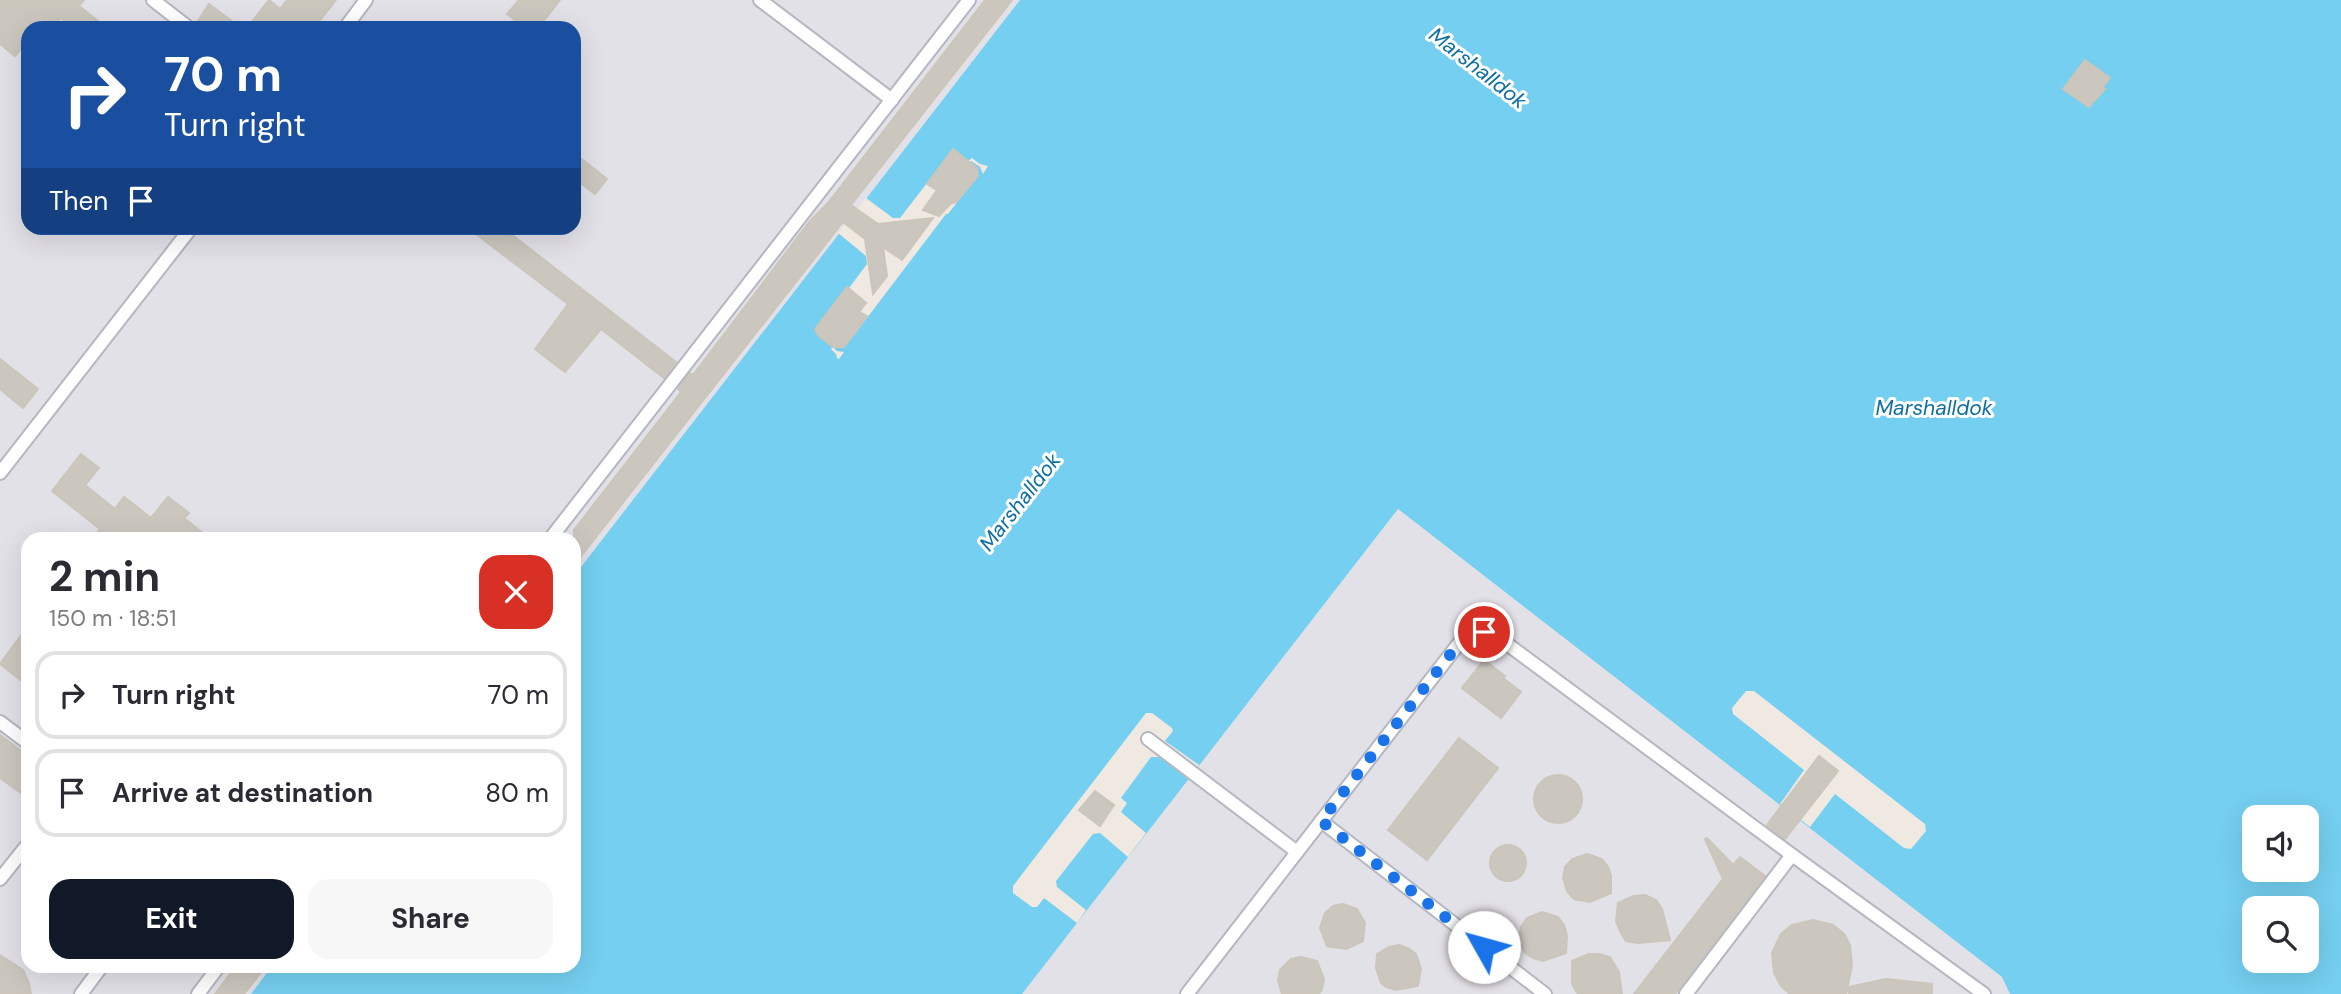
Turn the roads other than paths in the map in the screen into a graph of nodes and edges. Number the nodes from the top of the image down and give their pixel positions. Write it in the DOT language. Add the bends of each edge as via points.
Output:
graph roads {
  1 [pos="153,0"];
  2 [pos="366,0"];
  3 [pos="760,0"];
  4 [pos="969,0"];
  5 [pos="180,21"];
  6 [pos="350,21"];
  7 [pos="892,100"];
  8 [pos="186,235"];
  9 [pos="0,473"];
  10 [pos="555,532"];
  11 [pos="0,722"];
  12 [pos="21,738"];
  13 [pos="1148,739"];
  14 [pos="1321,821"];
  15 [pos="1297,852"];
  16 [pos="21,853"];
  17 [pos="1792,855"];
  18 [pos="0,879"];
  19 [pos="96,973"];
  20 [pos="214,973"];
  21 [pos="80,994"];
  22 [pos="198,994"];
  23 [pos="1187,994"];
  24 [pos="1545,994"];
  25 [pos="1686,994"];
  26 [pos="1984,994"];
  1 -- 5 [label="lane"];
  2 -- 6 [label="lane"];
  3 -- 7 [label="lane"];
  4 -- 7 [label="lane"];
  7 -- 10 [label="lane"];
  8 -- 9 [label="lane"];
  11 -- 12 [label="lane"];
  13 -- 15 [label="lane"];
  14 -- 15 [label="lane"];
  14 -- 17 [label="lane" via="1460,642 1484,632 1495,635"];
  14 -- 24 [label="lane"];
  15 -- 23 [label="lane"];
  16 -- 18 [label="lane"];
  17 -- 25 [label="lane"];
  17 -- 26 [label="lane"];
  19 -- 21 [label="lane"];
  20 -- 22 [label="lane"];
}
